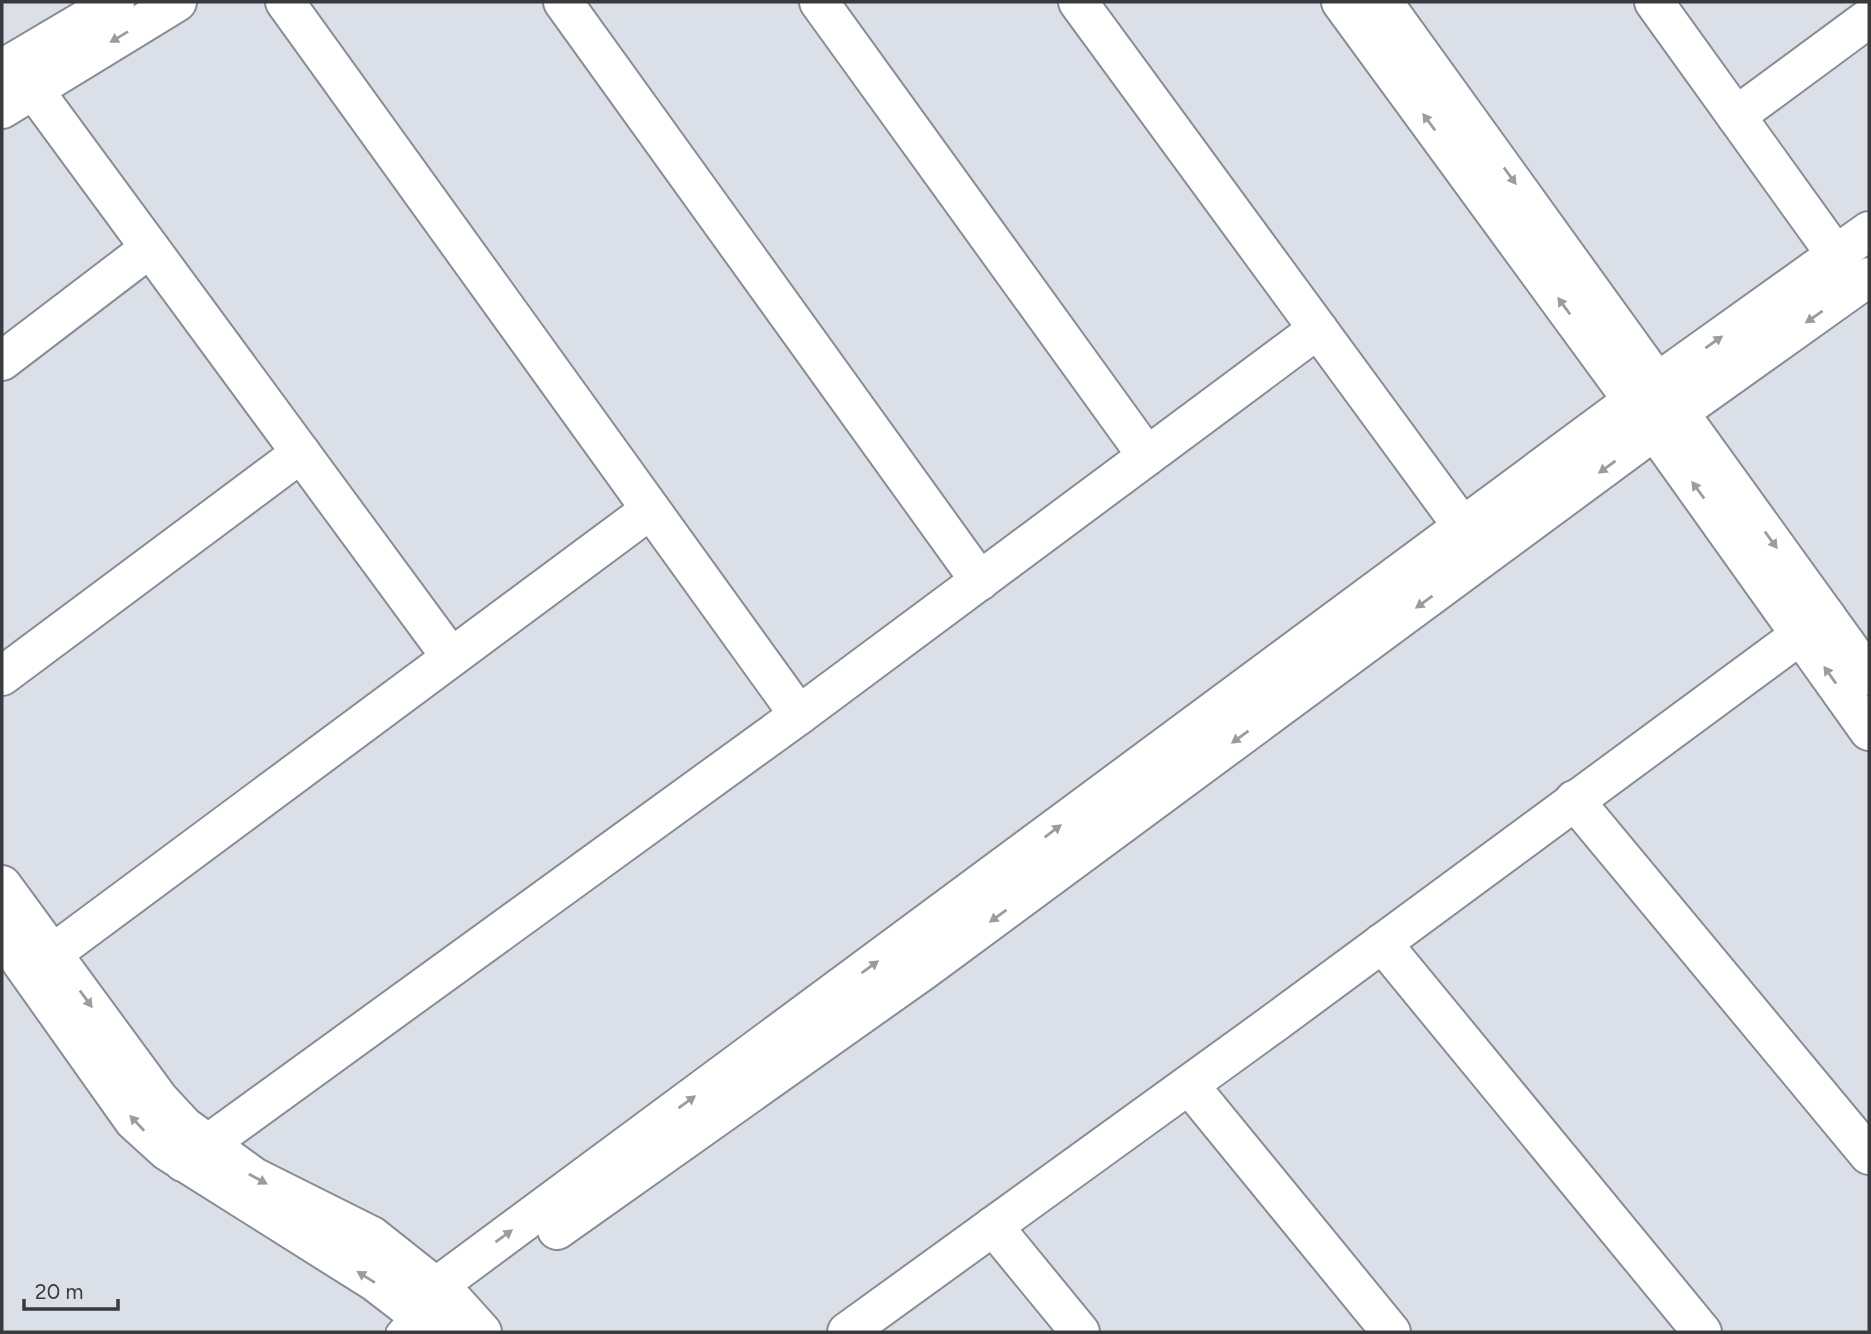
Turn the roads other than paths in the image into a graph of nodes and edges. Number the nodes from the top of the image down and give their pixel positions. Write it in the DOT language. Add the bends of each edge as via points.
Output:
graph roads {
  1 [pos="115,2"];
  2 [pos="177,2"];
  3 [pos="285,2"];
  4 [pos="563,2"];
  5 [pos="819,2"];
  6 [pos="1078,2"];
  7 [pos="1341,2"];
  8 [pos="1384,2"];
  9 [pos="1654,2"];
  10 [pos="1869,18"];
  11 [pos="12,89"];
  12 [pos="1736,116"];
  13 [pos="1869,231"];
  14 [pos="150,248"];
  15 [pos="1836,255"];
  16 [pos="1869,277"];
  17 [pos="1318,329"];
  18 [pos="2,361"];
  19 [pos="1646,391"];
  20 [pos="1668,421"];
  21 [pos="300,453"];
  22 [pos="1147,456"];
  23 [pos="650,510"];
  24 [pos="1463,527"];
  25 [pos="980,581"];
  26 [pos="1813,625"];
  27 [pos="452,657"];
  28 [pos="2,676"];
  29 [pos="1869,676"];
  30 [pos="799,715"];
  31 [pos="1869,731"];
  32 [pos="1574,800"];
  33 [pos="2,885"];
  34 [pos="2,935"];
  35 [pos="1382,943"];
  36 [pos="52,954"];
  37 [pos="1189,1085"];
  38 [pos="196,1153"];
  39 [pos="1869,1156"];
  40 [pos="993,1227"];
  41 [pos="429,1315"];
  42 [pos="482,1332"];
  43 [pos="847,1332"];
  44 [pos="1080,1332"];
  45 [pos="1391,1332"];
  46 [pos="1702,1332"];
  1 -- 11 [label="street"];
  2 -- 11 [label="street, one-way"];
  3 -- 23 [label="street"];
  4 -- 25 [label="street"];
  5 -- 22 [label="street"];
  6 -- 17 [label="street"];
  19 -- 7 [label="street, one-way"];
  8 -- 19 [label="street, one-way"];
  9 -- 12 [label="street"];
  10 -- 12 [label="street"];
  11 -- 14 [label="street"];
  12 -- 15 [label="street"];
  13 -- 15 [label="street"];
  14 -- 18 [label="street"];
  14 -- 21 [label="street"];
  19 -- 15 [label="street, one-way"];
  16 -- 20 [label="street, one-way"];
  17 -- 22 [label="street"];
  17 -- 24 [label="street"];
  19 -- 20 [label="street"];
  19 -- 24 [label="street"];
  20 -- 26 [label="street"];
  20 -- 41 [label="street, one-way" via="924,970"];
  21 -- 27 [label="street"];
  21 -- 28 [label="street"];
  22 -- 25 [label="street"];
  23 -- 27 [label="street"];
  23 -- 30 [label="street"];
  41 -- 24 [label="street, one-way"];
  25 -- 30 [label="street"];
  26 -- 29 [label="street"];
  31 -- 26 [label="street, one-way"];
  26 -- 32 [label="street"];
  27 -- 36 [label="street"];
  30 -- 38 [label="street"];
  32 -- 35 [label="street"];
  32 -- 39 [label="street"];
  33 -- 36 [label="street"];
  38 -- 34 [label="street, one-way" via="167,1152 134,1121"];
  35 -- 37 [label="street"];
  35 -- 46 [label="street"];
  36 -- 38 [label="street, one-way" via="184,1126"];
  37 -- 40 [label="street"];
  37 -- 45 [label="street"];
  38 -- 41 [label="street" via="375,1282"];
  40 -- 43 [label="street"];
  40 -- 44 [label="street"];
  41 -- 42 [label="street"];
}
